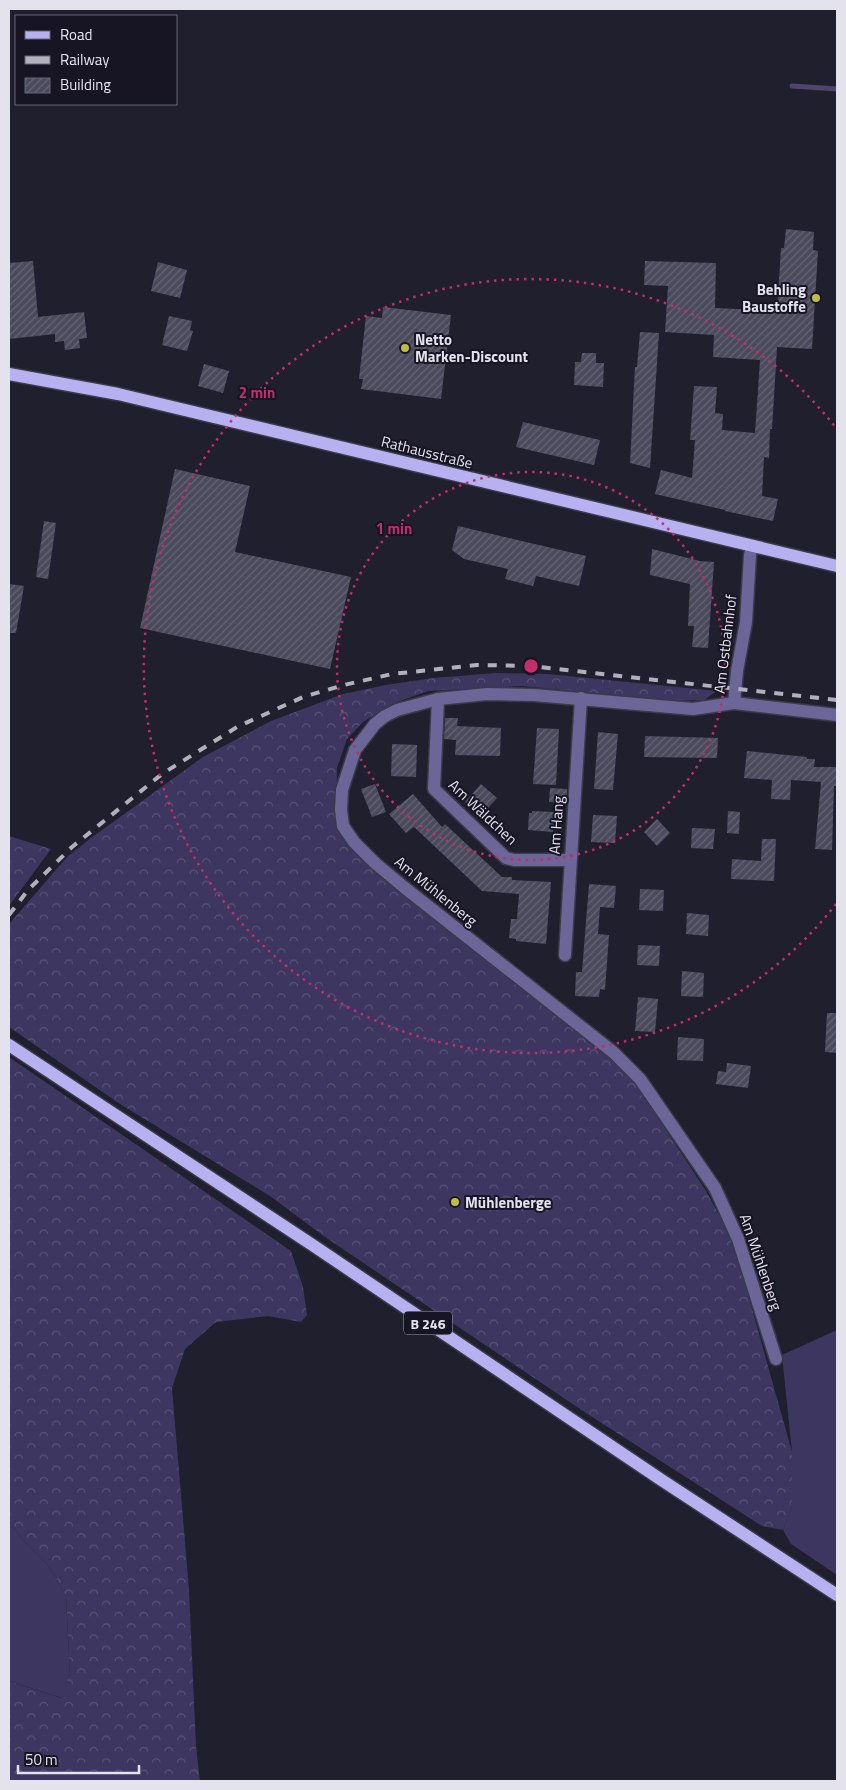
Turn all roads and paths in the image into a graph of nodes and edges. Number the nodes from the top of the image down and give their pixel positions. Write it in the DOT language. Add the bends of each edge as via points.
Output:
graph roads {
  1 [pos="9,374"];
  2 [pos="752,546"];
  3 [pos="837,566"];
  4 [pos="581,698"];
  5 [pos="438,699"];
  6 [pos="734,703"];
  7 [pos="837,715"];
  8 [pos="570,860"];
  9 [pos="565,955"];
  10 [pos="13,1048"];
  11 [pos="776,1359"];
  12 [pos="837,1595"];
  1 -- 2 [label="main road, Rathausstraße" via="118,394"];
  2 -- 3 [label="main road, Rathausstraße"];
  2 -- 6 [label="street, Am Ostbahnhof" via="746,622 736,671"];
  4 -- 5 [label="street, Am Mühlenberg" via="487,694"];
  4 -- 6 [label="street, Am Mühlenberg" via="693,709"];
  4 -- 8 [label="street, Am Hang"];
  5 -- 8 [label="street, Am Wäldchen" via="434,789 506,858"];
  5 -- 11 [label="street, Am Mühlenberg" via="385,716 363,737 354,750 342,790 340,810 344,826 354,842 375,862 614,1052 640,1079 715,1188 738,1239"];
  6 -- 7 [label="street, Am Ostbahnhof"];
  8 -- 9 [label="street, Am Hang"];
  10 -- 12 [label="main road, B 246"];
}
